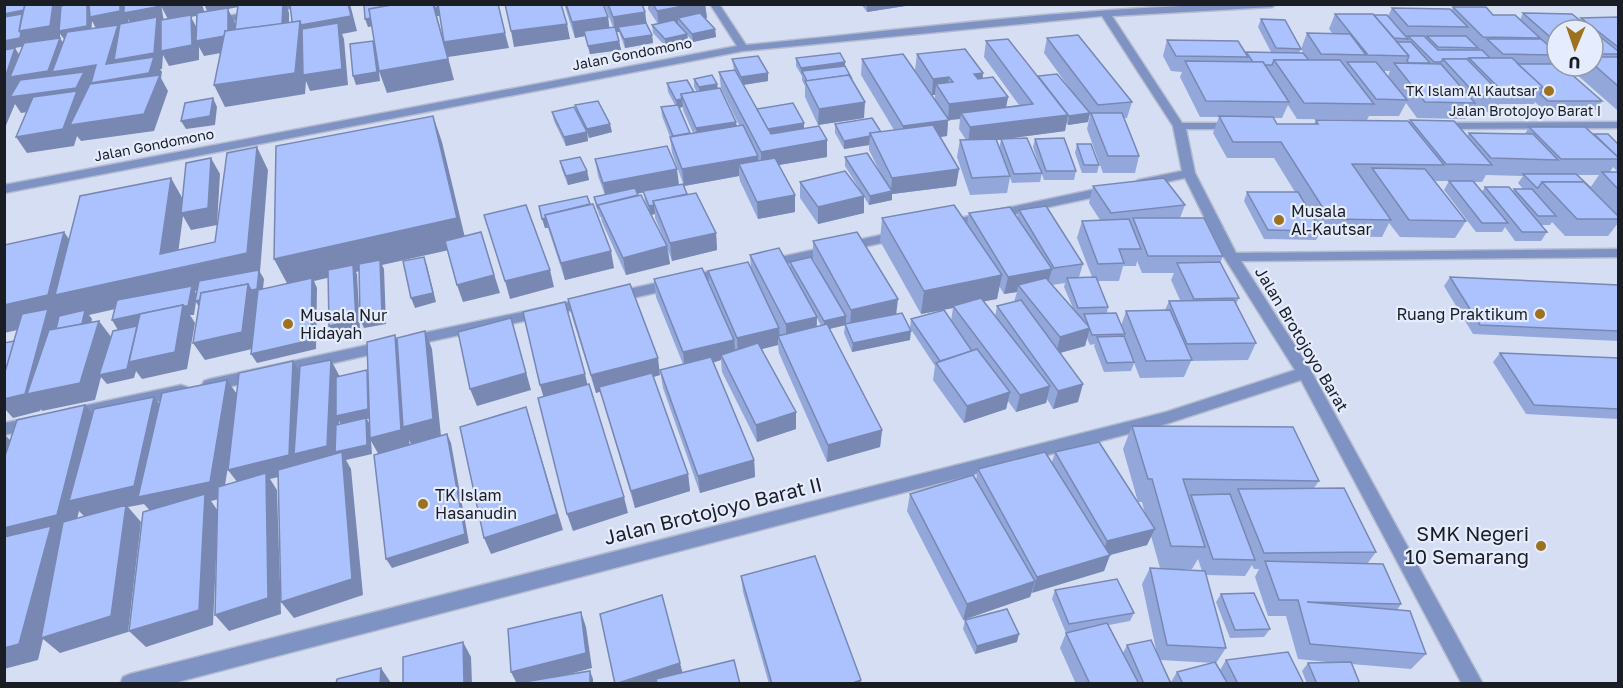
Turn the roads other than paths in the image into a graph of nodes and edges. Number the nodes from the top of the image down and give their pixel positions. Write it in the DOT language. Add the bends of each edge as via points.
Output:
graph roads {
  1 [pos="307,4"];
  2 [pos="714,4"];
  3 [pos="1272,4"];
  4 [pos="1105,13"];
  5 [pos="202,24"];
  6 [pos="743,48"];
  7 [pos="1618,125"];
  8 [pos="1179,126"];
  9 [pos="1251,126"];
  10 [pos="1429,126"];
  11 [pos="1189,172"];
  12 [pos="4,189"];
  13 [pos="934,228"];
  14 [pos="910,233"];
  15 [pos="1618,253"];
  16 [pos="1231,257"];
  17 [pos="1305,373"];
  18 [pos="4,429"];
  19 [pos="130,684"];
  20 [pos="1473,684"];
  1 -- 5 [label="street"];
  2 -- 6 [label="street"];
  3 -- 4 [label="street, Jalan Gondomono"];
  4 -- 6 [label="street, Jalan Gondomono"];
  4 -- 8 [label="street, Jalan Brotojoyo Barat"];
  6 -- 12 [label="street, Jalan Gondomono"];
  7 -- 10 [label="street, Jalan Brotojoyo Barat I"];
  8 -- 9 [label="street"];
  8 -- 11 [label="street, Jalan Brotojoyo Barat"];
  11 -- 13 [label="street"];
  11 -- 16 [label="street, Jalan Brotojoyo Barat"];
  14 -- 18 [label="street"];
  15 -- 16 [label="street"];
  16 -- 17 [label="street, Jalan Brotojoyo Barat"];
  17 -- 19 [label="street, Jalan Brotojoyo Barat II" via="1166,418"];
  17 -- 20 [label="street, Jalan Brotojoyo Barat"];
}
